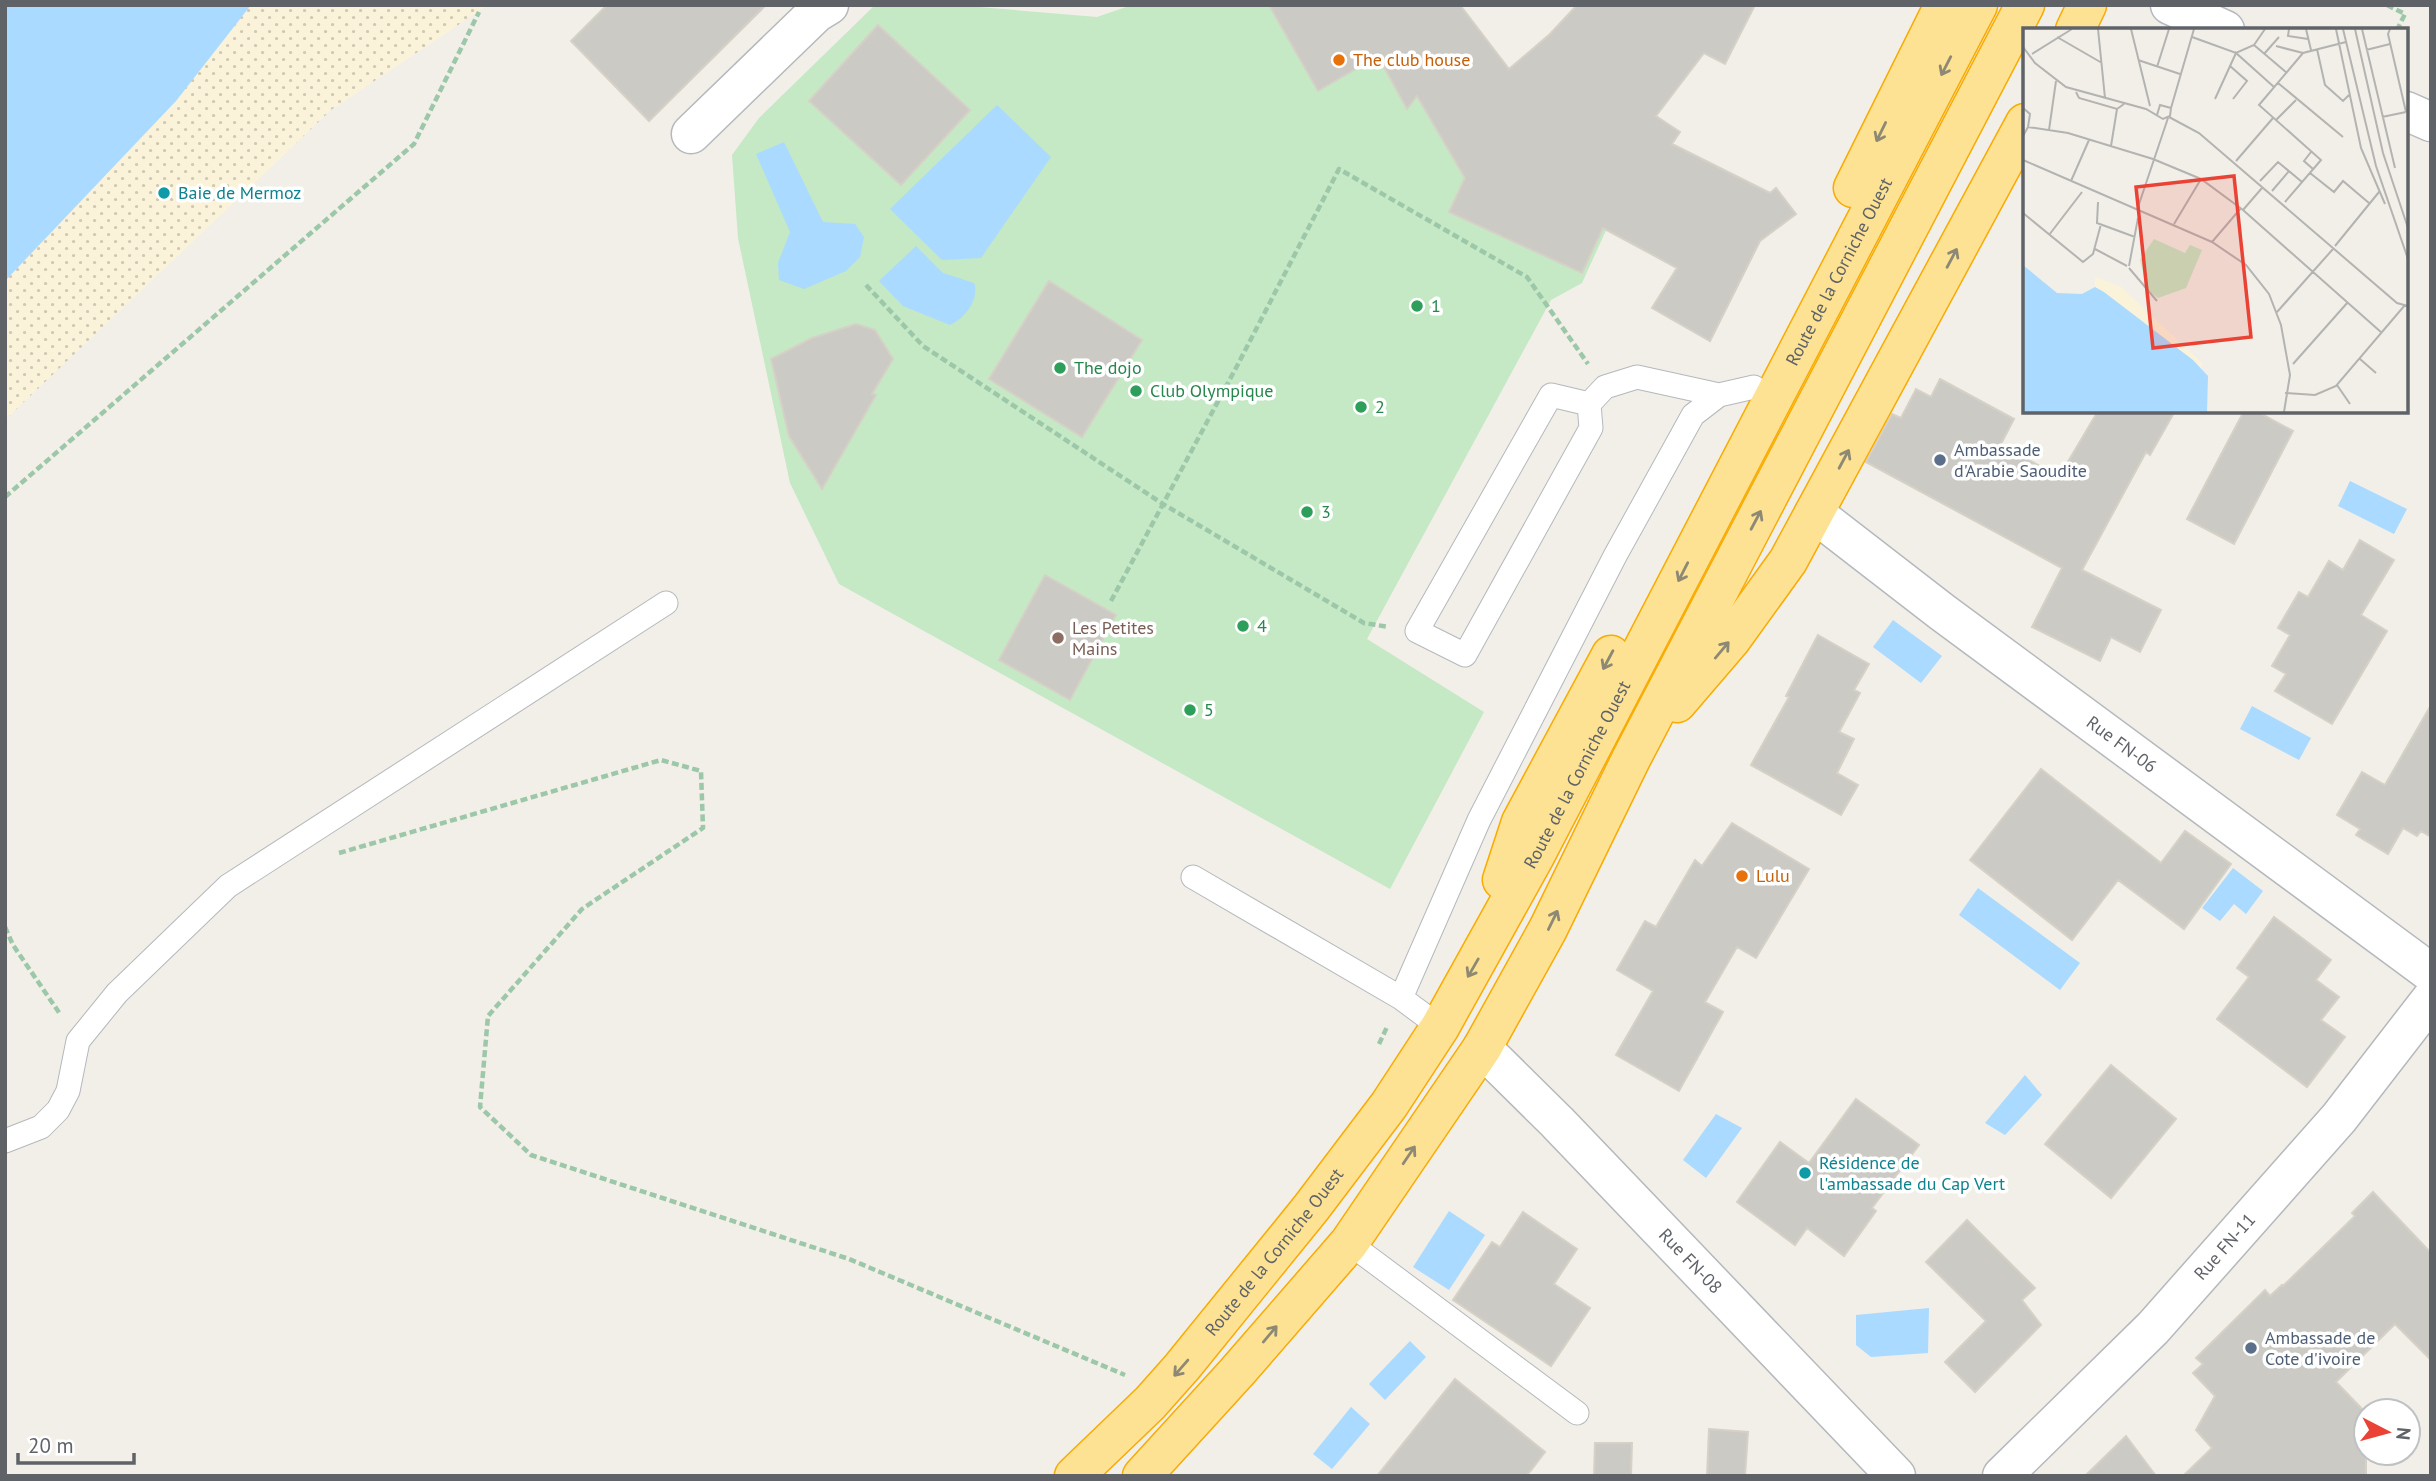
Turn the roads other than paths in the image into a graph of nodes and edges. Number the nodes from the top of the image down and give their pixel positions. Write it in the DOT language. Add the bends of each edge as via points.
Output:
graph roads {
  1 [pos="829,5"];
  2 [pos="1944,5"];
  3 [pos="1978,5"];
  4 [pos="2025,5"];
  5 [pos="2087,5"];
  6 [pos="2170,5"];
  7 [pos="2076,28"];
  8 [pos="2221,28"];
  9 [pos="2408,112"];
  10 [pos="2431,122"];
  11 [pos="2023,127"];
  12 [pos="691,134"];
  13 [pos="1737,391"];
  14 [pos="1597,396"];
  15 [pos="1814,513"];
  16 [pos="666,603"];
  17 [pos="1631,759"];
  18 [pos="1193,877"];
  19 [pos="1500,920"];
  20 [pos="2431,973"];
  21 [pos="1401,998"];
  22 [pos="2431,999"];
  23 [pos="1440,1027"];
  24 [pos="1482,1048"];
  25 [pos="5,1141"];
  26 [pos="1349,1243"];
  27 [pos="1577,1413"];
  28 [pos="1074,1476"];
  29 [pos="1142,1476"];
  30 [pos="1896,1476"];
  31 [pos="2002,1476"];
  1 -- 12 [label="street"];
  2 -- 13 [label="highway, one-way"];
  3 -- 19 [label="highway, Route de la Corniche Ouest, one-way"];
  17 -- 4 [label="highway, one-way"];
  5 -- 7 [label="highway"];
  6 -- 8 [label="street"];
  9 -- 10 [label="street"];
  15 -- 11 [label="highway, one-way"];
  13 -- 14 [label="lane" via="1637,377"];
  13 -- 19 [label="highway, one-way" via="1521,822 1501,883"];
  13 -- 21 [label="lane" via="1693,415 1479,820"];
  14 -- 14 [label="lane" via="1551,395 1418,631 1465,655 1591,428"];
  17 -- 15 [label="highway, one-way" via="1731,640 1788,561"];
  15 -- 20 [label="street, Rue FN-06"];
  16 -- 25 [label="lane" via="228,886 117,993 78,1041 68,1091 58,1111 41,1127"];
  24 -- 17 [label="highway, one-way" via="1548,929"];
  18 -- 21 [label="lane"];
  19 -- 23 [label="highway, Route de la Corniche Ouest, one-way"];
  21 -- 23 [label="lane"];
  22 -- 31 [label="street, Rue FN-11" via="2339,1118 2153,1328"];
  23 -- 28 [label="highway, Route de la Corniche Ouest, one-way" via="1389,1105 1311,1208 1182,1367"];
  26 -- 24 [label="highway, one-way"];
  24 -- 30 [label="street, Rue FN-08"];
  26 -- 27 [label="lane"];
  29 -- 26 [label="highway, one-way"];
}
